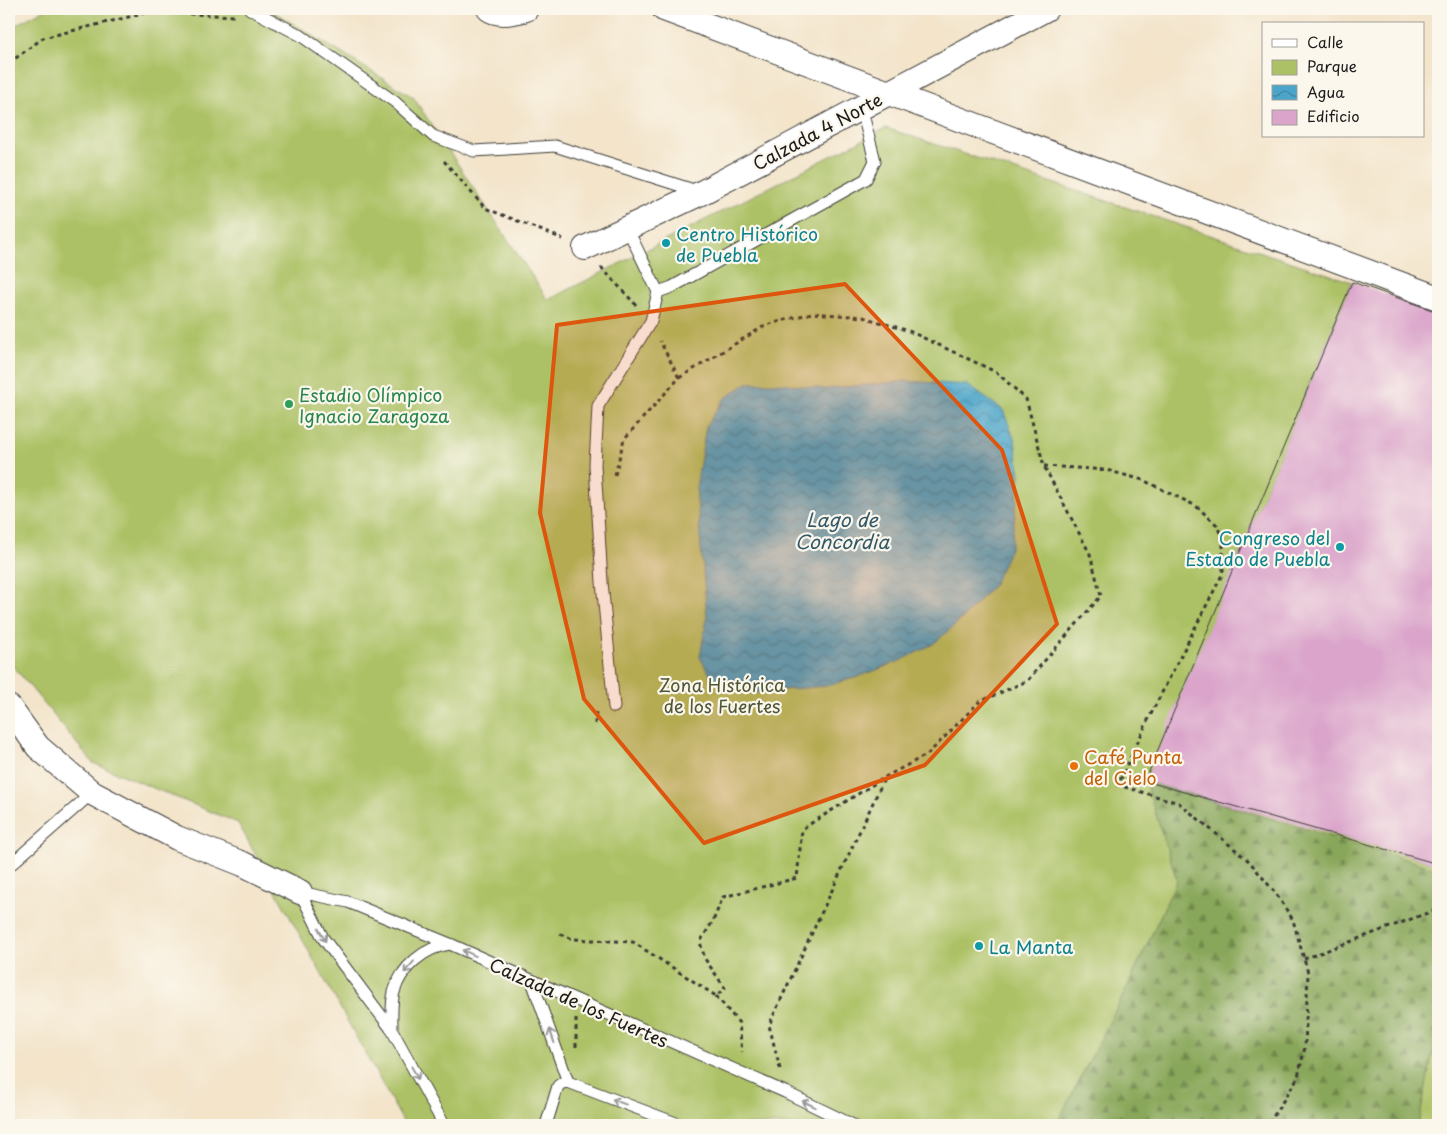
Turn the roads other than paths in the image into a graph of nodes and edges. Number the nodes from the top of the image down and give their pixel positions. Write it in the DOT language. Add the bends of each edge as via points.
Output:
graph roads {
  1 [pos="250,9"];
  2 [pos="489,9"];
  3 [pos="526,9"];
  4 [pos="664,9"];
  5 [pos="1046,9"];
  6 [pos="889,91"];
  7 [pos="861,107"];
  8 [pos="701,193"];
  9 [pos="627,228"];
  10 [pos="585,248"];
  11 [pos="658,292"];
  12 [pos="1438,298"];
  13 [pos="9,707"];
  14 [pos="614,708"];
  15 [pos="92,793"];
  16 [pos="9,866"];
  17 [pos="300,892"];
  18 [pos="450,944"];
  19 [pos="532,981"];
  20 [pos="392,1030"];
  21 [pos="568,1082"];
  22 [pos="444,1125"];
  23 [pos="546,1125"];
  24 [pos="681,1125"];
  25 [pos="853,1125"];
  1 -- 8 [label="lane" via="300,35 396,102 433,136 474,150 555,146"];
  2 -- 3 [label="street" via="492,12 516,12"];
  4 -- 6 [label="street"];
  5 -- 6 [label="street, Calzada 4 Norte"];
  6 -- 7 [label="street, Calzada 4 Norte"];
  6 -- 12 [label="street"];
  7 -- 8 [label="street, Calzada 4 Norte"];
  7 -- 11 [label="lane" via="875,161 866,179"];
  8 -- 9 [label="street, Calzada 4 Norte"];
  9 -- 10 [label="street, Calzada 4 Norte"];
  9 -- 11 [label="lane"];
  11 -- 14 [label="lane" via="651,321 598,406 596,475"];
  13 -- 15 [label="street, Calzada de los Fuertes" via="38,747"];
  15 -- 16 [label="lane"];
  15 -- 17 [label="street, Calzada de los Fuertes" via="177,838"];
  17 -- 18 [label="lane, Calzada de los Fuertes" via="348,902"];
  17 -- 20 [label="lane, one-way" via="323,938"];
  19 -- 18 [label="lane, Calzada de los Fuertes, one-way"];
  18 -- 20 [label="lane, one-way" via="432,949 406,970 394,992"];
  21 -- 19 [label="lane, one-way"];
  25 -- 19 [label="lane, Calzada de los Fuertes, one-way"];
  20 -- 22 [label="lane, one-way"];
  21 -- 23 [label="lane" via="558,1086"];
  24 -- 21 [label="lane, one-way"];
}
